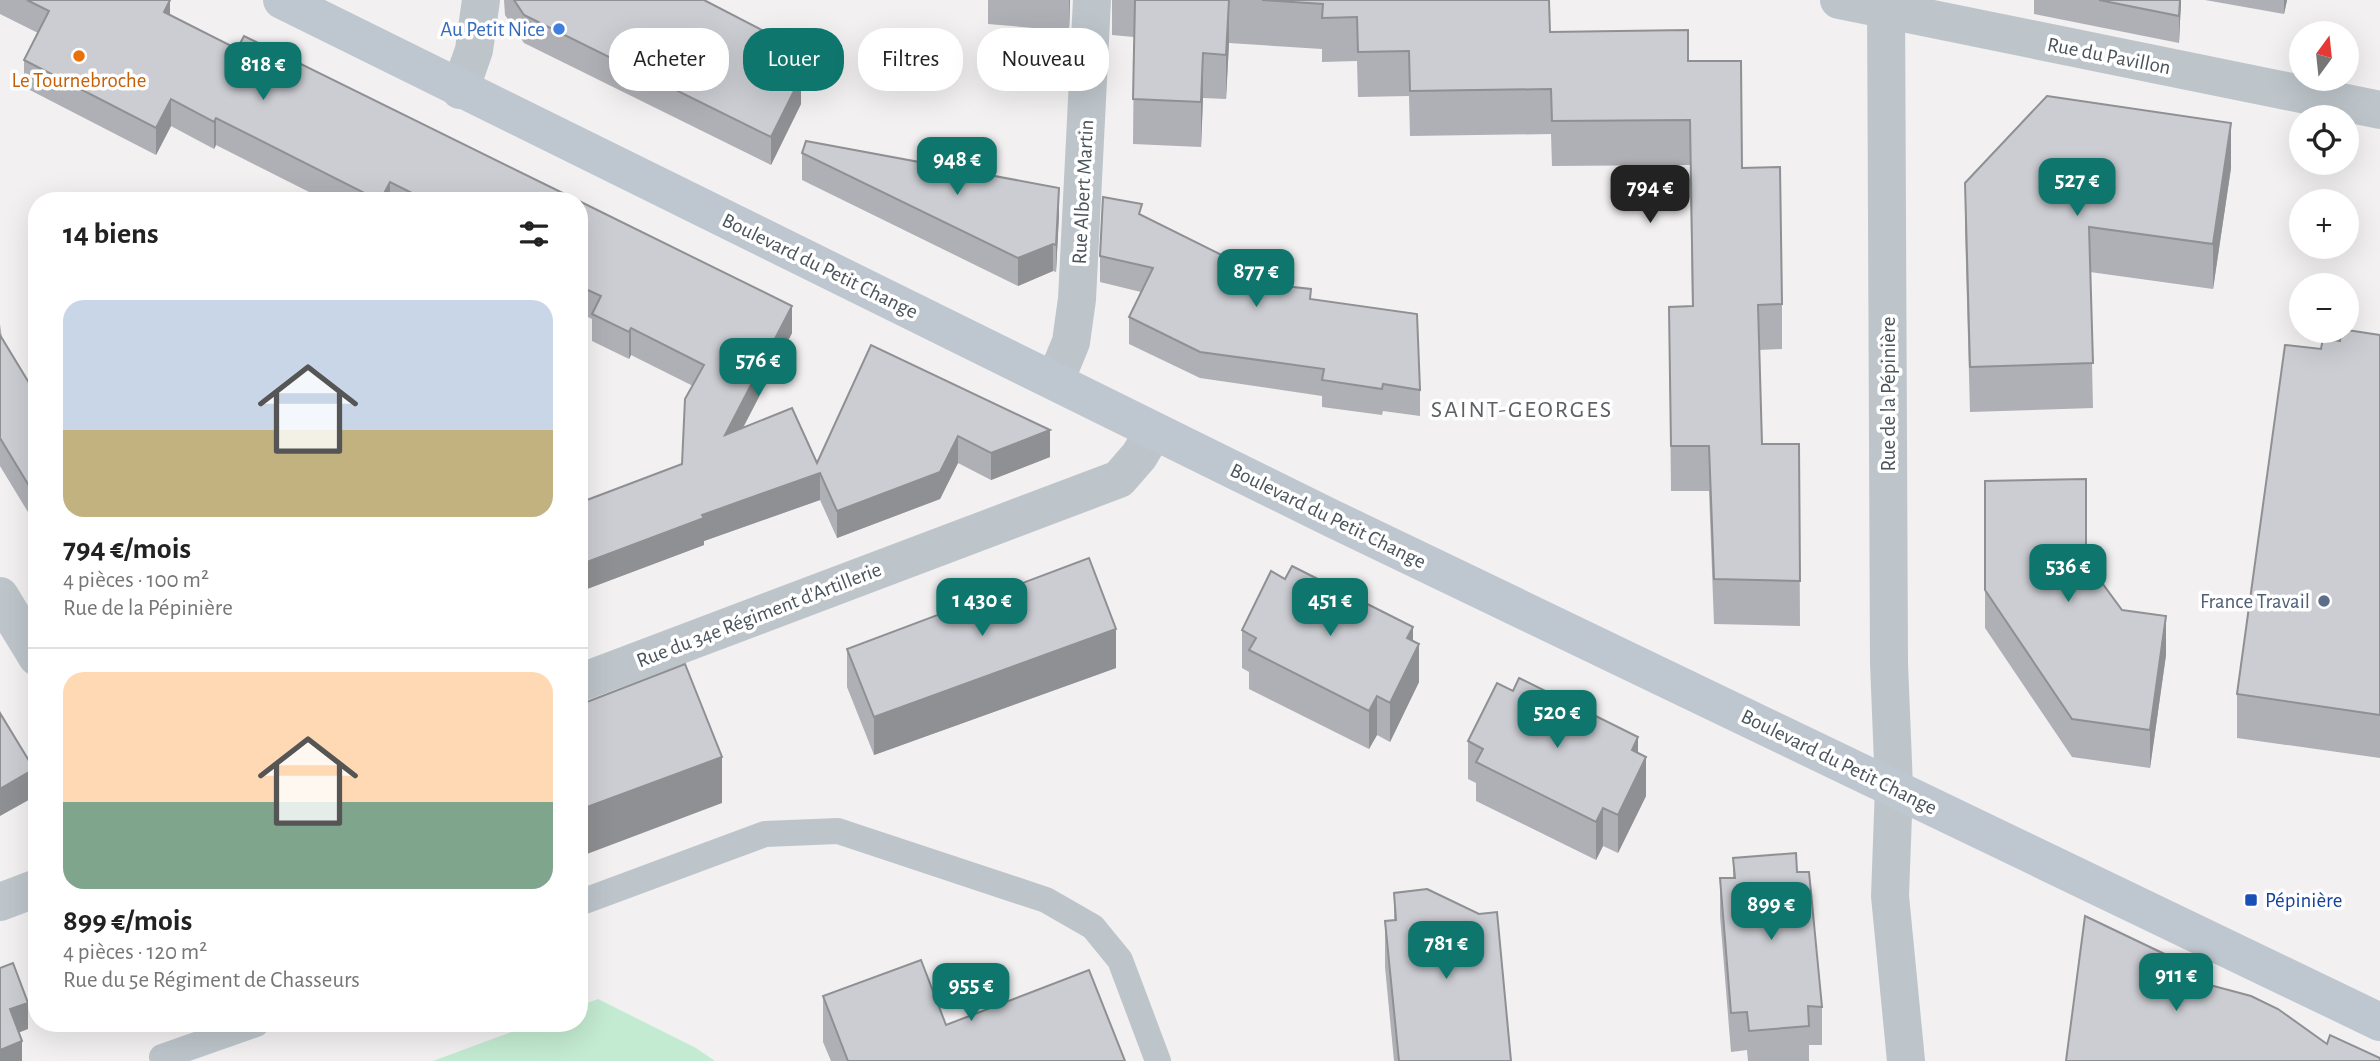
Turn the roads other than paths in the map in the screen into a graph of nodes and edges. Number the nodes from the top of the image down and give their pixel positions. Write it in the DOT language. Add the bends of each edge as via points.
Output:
graph roads {
  1 [pos="282,0"];
  2 [pos="481,0"];
  3 [pos="1092,0"];
  4 [pos="1839,0"];
  5 [pos="1886,5"];
  6 [pos="460,90"];
  7 [pos="2380,110"];
  8 [pos="1055,381"];
  9 [pos="1154,431"];
  10 [pos="0,596"];
  11 [pos="28,642"];
  12 [pos="588,680"];
  13 [pos="1894,787"];
  14 [pos="28,891"];
  15 [pos="588,900"];
  16 [pos="0,902"];
  17 [pos="2380,1022"];
  18 [pos="215,1032"];
  19 [pos="162,1057"];
  20 [pos="1158,1061"];
  21 [pos="1906,1061"];
  1 -- 6 [label="main road, Boulevard du Petit Change"];
  2 -- 6 [label="street" via="474,50"];
  3 -- 8 [label="street, Rue Albert Martin" via="1077,299 1071,342"];
  4 -- 5 [label="street, Rue du Pavillon"];
  5 -- 7 [label="street, Rue du Pavillon"];
  5 -- 13 [label="street, Rue de la Pépinière" via="1889,664"];
  6 -- 8 [label="main road, Boulevard du Petit Change"];
  8 -- 9 [label="main road, Boulevard du Petit Change"];
  9 -- 12 [label="street, Rue du 34e Régiment d'Artillerie" via="1119,479"];
  9 -- 13 [label="main road, Boulevard du Petit Change"];
  10 -- 11 [label="street"];
  13 -- 17 [label="main road, Boulevard du Petit Change"];
  13 -- 21 [label="street, Rue de la Pépinière" via="1890,896"];
  14 -- 16 [label="street"];
  15 -- 20 [label="lane" via="765,834 838,831 1046,900 1093,927 1120,960"];
  18 -- 19 [label="lane"];
}
